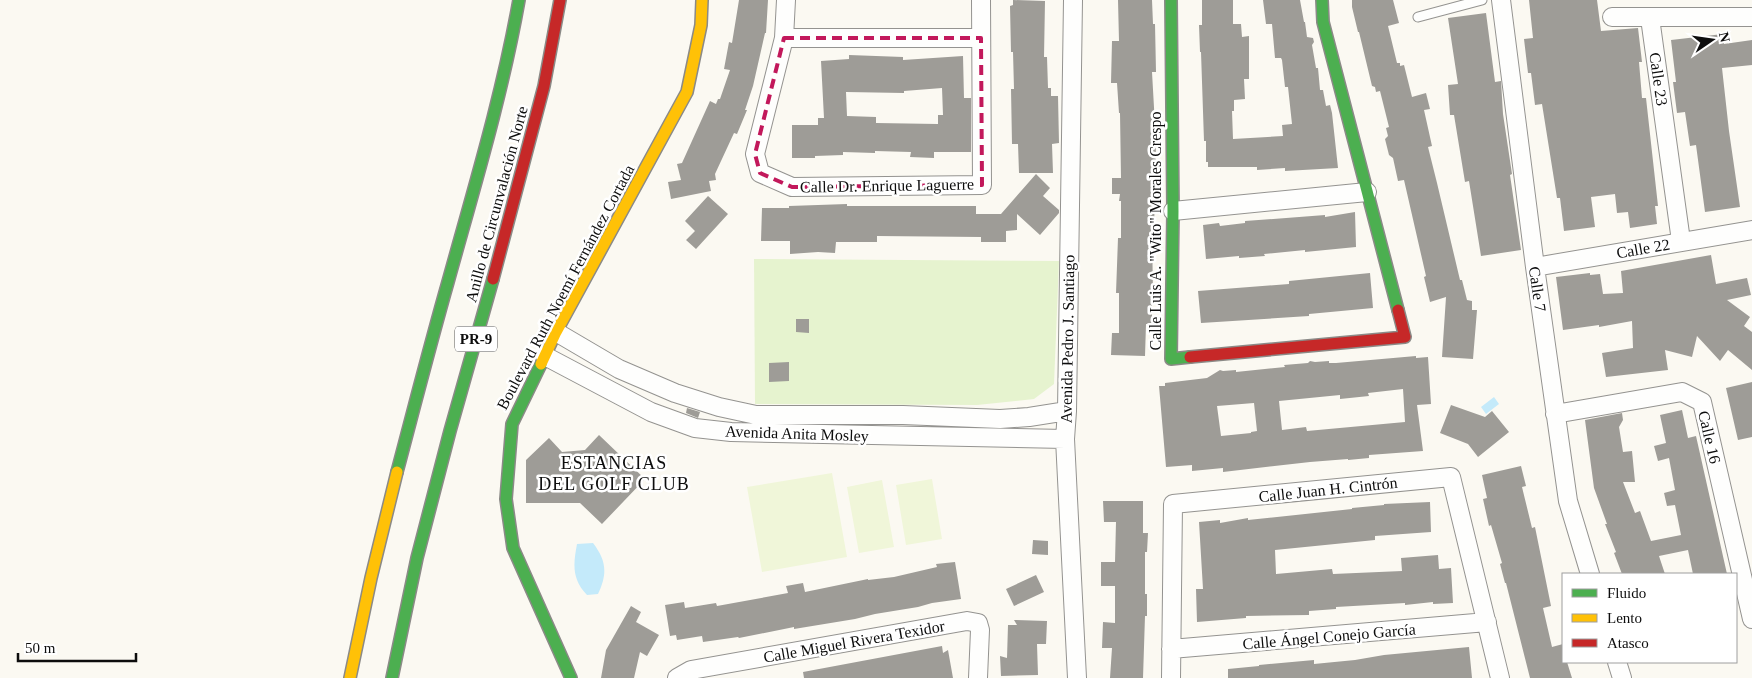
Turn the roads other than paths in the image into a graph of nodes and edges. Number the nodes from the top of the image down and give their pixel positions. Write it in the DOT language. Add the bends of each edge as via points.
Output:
graph roads {
  1 [pos="519,0"];
  2 [pos="560,0"];
  3 [pos="702,0"];
  4 [pos="786,0"];
  5 [pos="981,0"];
  6 [pos="1073,0"];
  7 [pos="1171,0"];
  8 [pos="1322,0"];
  9 [pos="1482,0"];
  10 [pos="1502,0"];
  11 [pos="1418,17"];
  12 [pos="1612,17"];
  13 [pos="1650,18"];
  14 [pos="1752,18"];
  15 [pos="784,38"];
  16 [pos="981,38"];
  17 [pos="1367,192"];
  18 [pos="1173,211"];
  19 [pos="1752,230"];
  20 [pos="1681,241"];
  21 [pos="1534,267"];
  22 [pos="556,332"];
  23 [pos="545,356"];
  24 [pos="1067,411"];
  25 [pos="1554,414"];
  26 [pos="1065,439"];
  27 [pos="1590,573"];
  28 [pos="1752,619"];
  29 [pos="1487,622"];
  30 [pos="1171,649"];
  31 [pos="1617,663"];
  32 [pos="350,678"];
  33 [pos="392,678"];
  34 [pos="571,678"];
  35 [pos="677,678"];
  36 [pos="978,678"];
  37 [pos="1077,678"];
  38 [pos="1171,678"];
  39 [pos="1500,678"];
  40 [pos="1622,678"];
  1 -- 32 [label="main road, Anillo de Circunvalación Norte / PR-9" via="496,112 412,413"];
  2 -- 33 [label="main road, Anillo de Circunvalación Norte / PR-9" via="544,86 419,548"];
  3 -- 22 [label="main road, Boulevard Ruth Noemí Fernández Cortada" via="701,25 687,92"];
  4 -- 15 [label="street, Calle Dr. Enrique Laguerre"];
  5 -- 16 [label="street, Calle Dr. Enrique Laguerre"];
  6 -- 24 [label="street, Avenida Pedro J. Santiago"];
  7 -- 18 [label="main road, Calle Luis A. \"Wito\" Morales Crespo"];
  8 -- 17 [label="main road, Calle Luis A. \"Wito\" Morales Crespo" via="1323,22"];
  9 -- 11 [label="lane"];
  10 -- 21 [label="street, Calle 7"];
  12 -- 13 [label="street"];
  13 -- 14 [label="street"];
  13 -- 20 [label="street, Calle 23"];
  15 -- 16 [label="street"];
  15 -- 16 [label="street, Calle Dr. Enrique Laguerre" via="755,154 760,174 792,187 982,184"];
  17 -- 18 [label="street"];
  17 -- 18 [label="main road, Calle Luis A. \"Wito\" Morales Crespo" via="1405,337 1171,358"];
  19 -- 20 [label="street, Calle 22"];
  20 -- 21 [label="street, Calle 22"];
  21 -- 25 [label="street, Calle 7"];
  22 -- 23 [label="main road, Boulevard Ruth Noemí Fernández Cortada"];
  22 -- 24 [label="street, Avenida Anita Mosley" via="619,369 675,393 756,415 1000,419"];
  23 -- 26 [label="street, Avenida Anita Mosley" via="651,412 695,428 731,432"];
  23 -- 34 [label="main road, Boulevard Ruth Noemí Fernández Cortada" via="512,424 506,499 514,548"];
  24 -- 26 [label="street, Avenida Pedro J. Santiago"];
  25 -- 27 [label="street, Calle 7" via="1568,500"];
  25 -- 28 [label="street, Calle 16" via="1682,392 1702,402"];
  26 -- 37 [label="street, Avenida Pedro J. Santiago"];
  29 -- 30 [label="street, Calle Ángel Conejo García"];
  29 -- 30 [label="street, Calle Juan H. Cintrón" via="1451,477 1173,504"];
  29 -- 39 [label="street, Calle Juan H. Cintrón"];
  30 -- 38 [label="street, Calle Juan H. Cintrón"];
  31 -- 40 [label="street"];
  35 -- 36 [label="street, Calle Miguel Rivera Texidor" via="691,670 967,621 978,623 980,630"];
}
